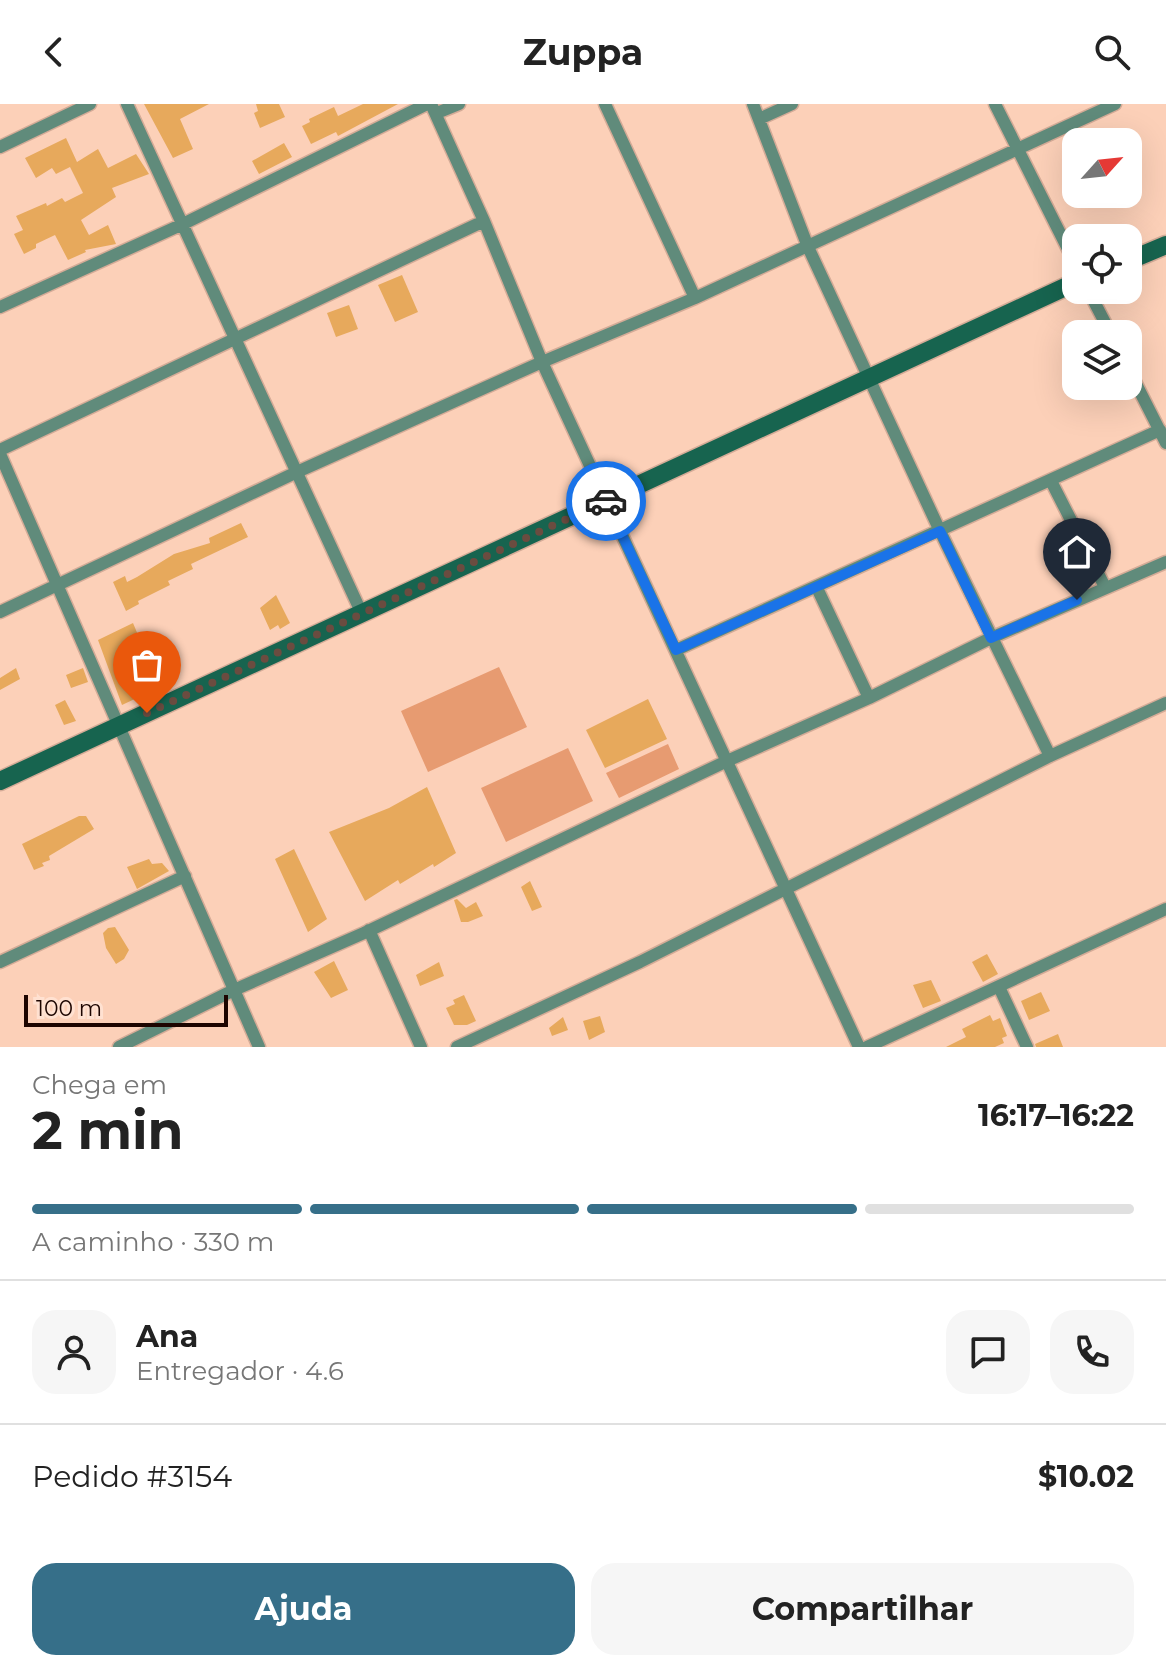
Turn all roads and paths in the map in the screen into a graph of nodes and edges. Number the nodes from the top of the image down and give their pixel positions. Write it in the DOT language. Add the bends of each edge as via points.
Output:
graph roads {
  1 [pos="90,104"];
  2 [pos="127,104"];
  3 [pos="459,104"];
  4 [pos="605,104"];
  5 [pos="753,104"];
  6 [pos="792,104"];
  7 [pos="995,104"];
  8 [pos="1115,104"];
  9 [pos="432,107"];
  10 [pos="759,119"];
  11 [pos="0,147"];
  12 [pos="1018,147"];
  13 [pos="484,221"];
  14 [pos="183,224"];
  15 [pos="1062,237"];
  16 [pos="1166,245"];
  17 [pos="808,247"];
  18 [pos="1142,255"];
  19 [pos="1062,289"];
  20 [pos="695,298"];
  21 [pos="0,307"];
  22 [pos="236,341"];
  23 [pos="542,362"];
  24 [pos="868,379"];
  25 [pos="1142,395"];
  26 [pos="1160,430"];
  27 [pos="1166,443"];
  28 [pos="0,452"];
  29 [pos="297,472"];
  30 [pos="1051,481"];
  31 [pos="607,500"];
  32 [pos="940,531"];
  33 [pos="1166,562"];
  34 [pos="58,585"];
  35 [pos="1105,587"];
  36 [pos="817,588"];
  37 [pos="0,612"];
  38 [pos="362,614"];
  39 [pos="991,638"];
  40 [pos="676,650"];
  41 [pos="869,698"];
  42 [pos="1164,708"];
  43 [pos="120,726"];
  44 [pos="1050,756"];
  45 [pos="727,761"];
  46 [pos="0,781"];
  47 [pos="185,876"];
  48 [pos="787,890"];
  49 [pos="1166,909"];
  50 [pos="369,930"];
  51 [pos="0,962"];
  52 [pos="999,987"];
  53 [pos="234,990"];
  54 [pos="119,1047"];
  55 [pos="259,1047"];
  56 [pos="421,1047"];
  57 [pos="457,1047"];
  58 [pos="859,1047"];
  59 [pos="867,1047"];
  60 [pos="1027,1047"];
  1 -- 11 [label="street"];
  2 -- 14 [label="street"];
  3 -- 9 [label="street"];
  4 -- 20 [label="street"];
  5 -- 10 [label="street"];
  6 -- 10 [label="street"];
  7 -- 12 [label="street"];
  8 -- 12 [label="street"];
  9 -- 13 [label="street"];
  9 -- 14 [label="street"];
  10 -- 17 [label="street"];
  12 -- 15 [label="street"];
  12 -- 17 [label="street"];
  13 -- 22 [label="street"];
  13 -- 23 [label="street"];
  14 -- 21 [label="street"];
  14 -- 22 [label="street"];
  16 -- 18 [label="street"];
  17 -- 20 [label="street"];
  17 -- 24 [label="street"];
  19 -- 24 [label="street"];
  20 -- 23 [label="street"];
  22 -- 28 [label="street"];
  22 -- 29 [label="street"];
  23 -- 29 [label="street"];
  23 -- 31 [label="street"];
  24 -- 31 [label="street"];
  24 -- 32 [label="street"];
  25 -- 26 [label="street"];
  26 -- 27 [label="street"];
  26 -- 30 [label="street"];
  28 -- 34 [label="street"];
  29 -- 34 [label="street"];
  29 -- 38 [label="street"];
  30 -- 32 [label="street"];
  30 -- 35 [label="street"];
  31 -- 38 [label="street"];
  31 -- 40 [label="street"];
  32 -- 36 [label="street"];
  32 -- 39 [label="street"];
  33 -- 35 [label="street"];
  34 -- 37 [label="street"];
  34 -- 43 [label="street"];
  35 -- 39 [label="street"];
  36 -- 40 [label="street"];
  36 -- 41 [label="street"];
  38 -- 43 [label="street"];
  39 -- 41 [label="street"];
  39 -- 44 [label="street"];
  40 -- 45 [label="street"];
  41 -- 45 [label="street"];
  42 -- 44 [label="street"];
  43 -- 46 [label="street"];
  43 -- 47 [label="street"];
  44 -- 48 [label="street"];
  45 -- 48 [label="street"];
  45 -- 50 [label="street"];
  47 -- 51 [label="street"];
  47 -- 53 [label="street"];
  48 -- 57 [label="street"];
  48 -- 58 [label="street"];
  49 -- 52 [label="street"];
  50 -- 53 [label="street"];
  50 -- 56 [label="street"];
  52 -- 59 [label="street"];
  52 -- 60 [label="street"];
  53 -- 54 [label="street"];
  53 -- 55 [label="street"];
}
